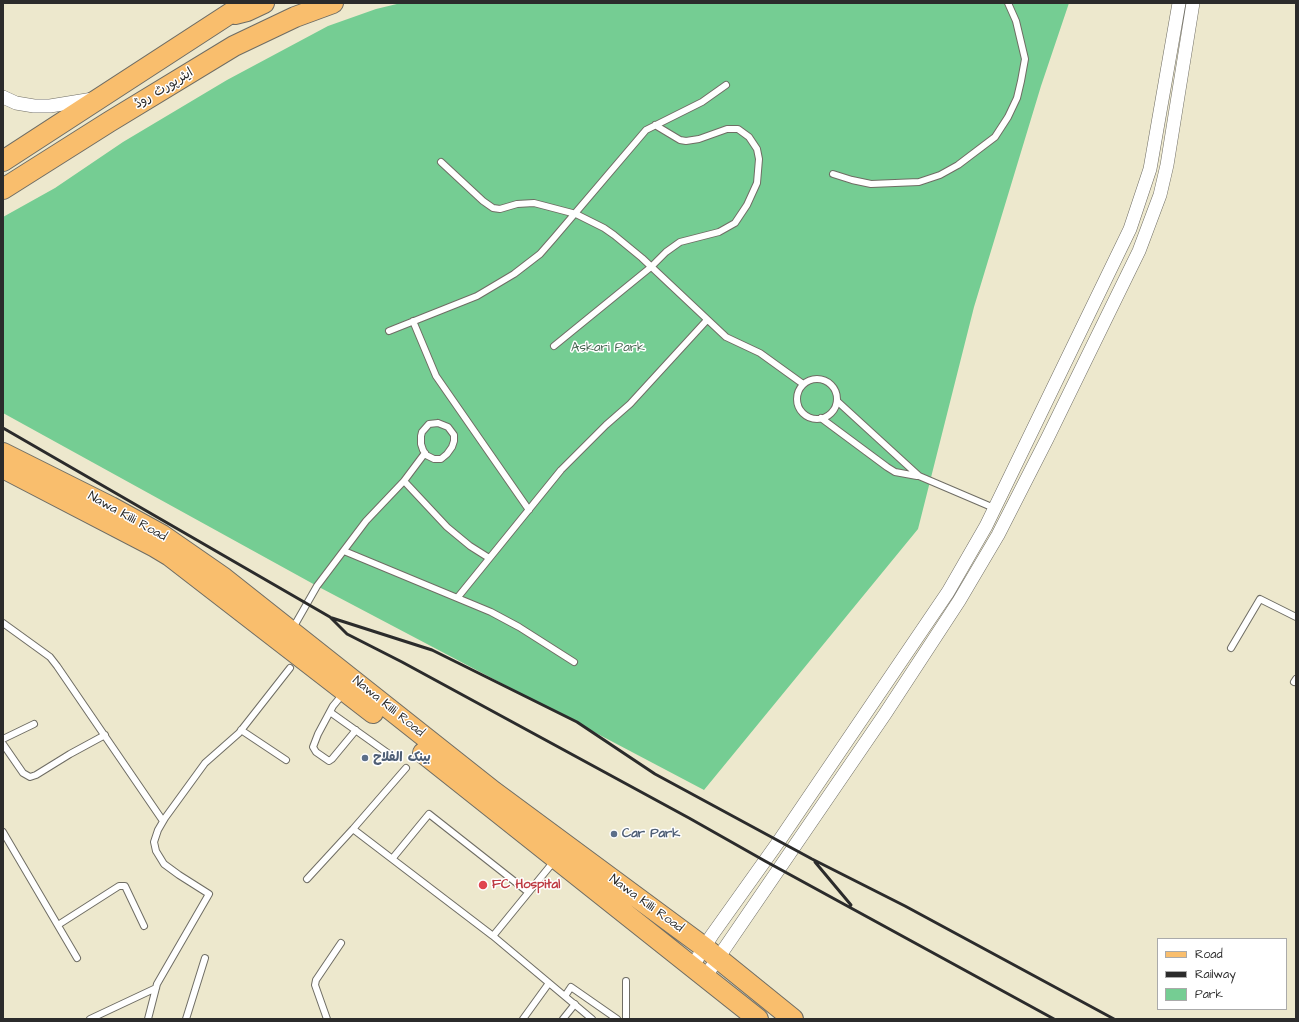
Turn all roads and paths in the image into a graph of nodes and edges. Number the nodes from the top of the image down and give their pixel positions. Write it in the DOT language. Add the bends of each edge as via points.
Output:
graph roads {
  1 [pos="246,3"];
  2 [pos="264,3"];
  3 [pos="293,3"];
  4 [pos="333,3"];
  5 [pos="1008,3"];
  6 [pos="1179,3"];
  7 [pos="1193,3"];
  8 [pos="225,17"];
  9 [pos="234,46"];
  10 [pos="726,85"];
  11 [pos="3,97"];
  12 [pos="101,98"];
  13 [pos="655,125"];
  14 [pos="3,161"];
  15 [pos="441,162"];
  16 [pos="833,174"];
  17 [pos="3,189"];
  18 [pos="576,214"];
  19 [pos="651,267"];
  20 [pos="706,320"];
  21 [pos="413,321"];
  22 [pos="389,331"];
  23 [pos="554,346"];
  24 [pos="803,384"];
  25 [pos="837,401"];
  26 [pos="821,418"];
  27 [pos="3,453"];
  28 [pos="425,453"];
  29 [pos="3,468"];
  30 [pos="919,476"];
  31 [pos="404,481"];
  32 [pos="994,508"];
  33 [pos="529,510"];
  34 [pos="344,551"];
  35 [pos="489,558"];
  36 [pos="458,597"];
  37 [pos="1296,617"];
  38 [pos="3,623"];
  39 [pos="292,630"];
  40 [pos="1231,648"];
  41 [pos="574,662"];
  42 [pos="290,668"];
  43 [pos="346,692"];
  44 [pos="330,712"];
  45 [pos="34,724"];
  46 [pos="241,730"];
  47 [pos="356,730"];
  48 [pos="105,735"];
  49 [pos="3,739"];
  50 [pos="3,744"];
  51 [pos="389,754"];
  52 [pos="286,760"];
  53 [pos="406,768"];
  54 [pos="163,821"];
  55 [pos="354,829"];
  56 [pos="3,832"];
  57 [pos="392,859"];
  58 [pos="556,859"];
  59 [pos="307,879"];
  60 [pos="528,892"];
  61 [pos="58,925"];
  62 [pos="144,926"];
  63 [pos="493,936"];
  64 [pos="341,943"];
  65 [pos="711,952"];
  66 [pos="77,958"];
  67 [pos="205,958"];
  68 [pos="698,972"];
  69 [pos="626,981"];
  70 [pos="549,983"];
  71 [pos="156,988"];
  72 [pos="565,996"];
  73 [pos="575,1004"];
  74 [pos="90,1019"];
  75 [pos="148,1019"];
  76 [pos="186,1019"];
  77 [pos="327,1019"];
  78 [pos="523,1019"];
  79 [pos="563,1019"];
  80 [pos="592,1019"];
  81 [pos="617,1019"];
  82 [pos="626,1019"];
  83 [pos="758,1019"];
  84 [pos="793,1019"];
  1 -- 8 [label="main road, ایئرپورٹ روڈ"];
  2 -- 8 [label="main road"];
  3 -- 9 [label="main road" via="265,20"];
  4 -- 9 [label="main road, ایئرپورٹ روڈ" via="295,17"];
  5 -- 16 [label="lane" via="1016,21 1025,60 1017,98 995,137 958,165 919,182 870,184"];
  6 -- 32 [label="street" via="1150,168 1130,229"];
  7 -- 65 [label="street" via="1160,195 1138,251 1047,439 998,535 960,601 885,714"];
  8 -- 12 [label="main road, ایئرپورٹ روڈ"];
  9 -- 17 [label="main road, ایئرپورٹ روڈ"];
  10 -- 13 [label="lane" via="702,102"];
  11 -- 12 [label="street" via="16,103 34,106"];
  12 -- 14 [label="main road, ایئرپورٹ روڈ"];
  13 -- 18 [label="lane" via="640,136"];
  13 -- 19 [label="lane" via="686,141 727,129 738,129 749,136 757,149 759,159 757,183 735,223 719,232 680,242"];
  15 -- 18 [label="lane" via="493,208 534,203"];
  18 -- 19 [label="lane" via="614,235"];
  18 -- 21 [label="lane" via="540,254 514,274 477,296"];
  19 -- 20 [label="lane"];
  19 -- 23 [label="lane"];
  20 -- 24 [label="lane" via="726,337 760,353"];
  20 -- 33 [label="lane" via="630,404 561,470"];
  21 -- 22 [label="lane"];
  21 -- 33 [label="lane" via="436,376"];
  24 -- 25 [label="lane" via="815,378 824,380 832,385"];
  24 -- 26 [label="lane" via="797,396 797,405 809,418"];
  25 -- 26 [label="lane" via="834,410"];
  25 -- 30 [label="lane"];
  26 -- 30 [label="lane" via="895,472"];
  27 -- 39 [label="main road, Nawa Killi Road" via="162,535"];
  28 -- 28 [label="lane" via="421,436 429,424 448,427 454,435 454,440 447,454 441,459 434,459"];
  28 -- 31 [label="lane"];
  29 -- 43 [label="main road, Nawa Killi Road" via="170,556"];
  30 -- 32 [label="lane"];
  31 -- 34 [label="lane" via="366,521"];
  31 -- 35 [label="lane" via="447,527"];
  32 -- 65 [label="street" via="948,592 779,841"];
  33 -- 35 [label="lane"];
  34 -- 36 [label="lane"];
  34 -- 39 [label="lane" via="317,586"];
  35 -- 36 [label="lane"];
  36 -- 41 [label="lane" via="519,627"];
  37 -- 40 [label="lane" via="1260,599"];
  38 -- 48 [label="lane" via="50,657"];
  39 -- 65 [label="main road, Nawa Killi Road" via="493,791"];
  42 -- 46 [label="lane"];
  43 -- 44 [label="lane"];
  43 -- 58 [label="main road, Nawa Killi Road"];
  44 -- 47 [label="lane"];
  44 -- 47 [label="lane" via="315,741 313,747 316,752 328,760 332,759"];
  45 -- 49 [label="lane"];
  46 -- 52 [label="lane"];
  46 -- 54 [label="lane" via="205,763"];
  47 -- 51 [label="lane"];
  48 -- 50 [label="lane" via="36,776 30,777 23,773"];
  48 -- 54 [label="lane"];
  53 -- 55 [label="lane"];
  54 -- 71 [label="lane" via="154,842 164,864 209,894"];
  55 -- 57 [label="lane"];
  55 -- 59 [label="lane"];
  56 -- 61 [label="lane"];
  57 -- 60 [label="lane" via="429,814"];
  57 -- 63 [label="lane"];
  58 -- 60 [label="lane"];
  58 -- 68 [label="main road, Nawa Killi Road"];
  60 -- 63 [label="lane"];
  61 -- 62 [label="lane" via="119,886 125,886"];
  61 -- 66 [label="lane"];
  63 -- 70 [label="lane"];
  64 -- 77 [label="lane" via="315,985"];
  65 -- 68 [label="street"];
  65 -- 84 [label="main road, Nawa Killi Road"];
  67 -- 76 [label="lane"];
  68 -- 83 [label="main road, Nawa Killi Road"];
  69 -- 82 [label="lane"];
  70 -- 72 [label="lane"];
  70 -- 78 [label="lane"];
  71 -- 74 [label="lane"];
  71 -- 75 [label="lane"];
  72 -- 73 [label="lane"];
  72 -- 81 [label="lane" via="571,987"];
  73 -- 79 [label="lane"];
  73 -- 80 [label="lane"];
}
